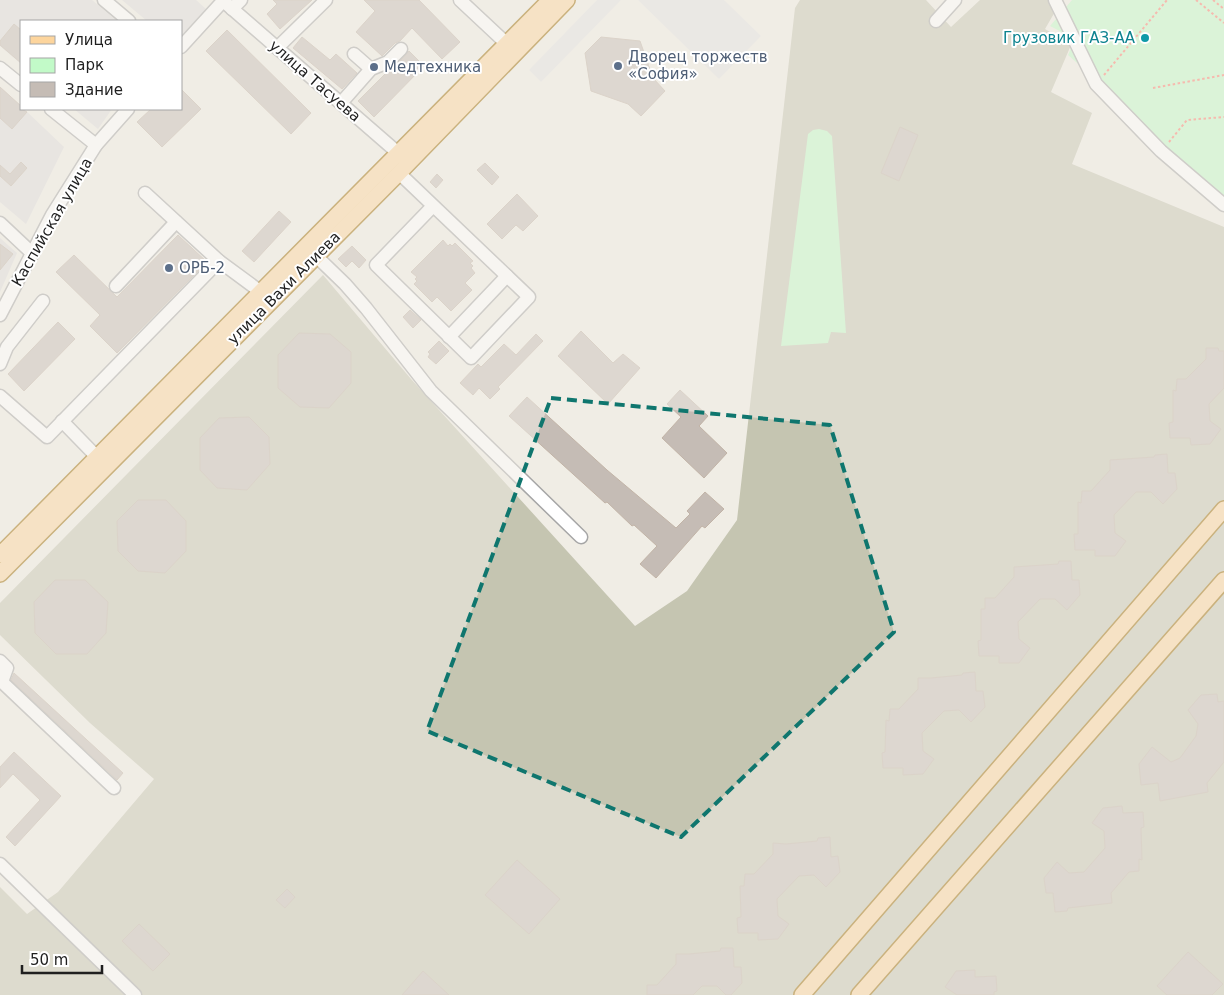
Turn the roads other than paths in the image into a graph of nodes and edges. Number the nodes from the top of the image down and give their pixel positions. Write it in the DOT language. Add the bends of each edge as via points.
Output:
graph roads {
  1 [pos="104,0"];
  2 [pos="326,0"];
  3 [pos="460,0"];
  4 [pos="550,0"];
  5 [pos="567,0"];
  6 [pos="955,0"];
  7 [pos="1055,0"];
  8 [pos="230,2"];
  9 [pos="128,20"];
  10 [pos="936,21"];
  11 [pos="507,44"];
  12 [pos="182,46"];
  13 [pos="277,48"];
  14 [pos="401,49"];
  15 [pos="354,54"];
  16 [pos="0,68"];
  17 [pos="371,69"];
  18 [pos="20,84"];
  19 [pos="341,103"];
  20 [pos="52,110"];
  21 [pos="127,110"];
  22 [pos="96,145"];
  23 [pos="402,163"];
  24 [pos="145,194"];
  25 [pos="1224,205"];
  26 [pos="434,206"];
  27 [pos="176,222"];
  28 [pos="0,223"];
  29 [pos="33,254"];
  30 [pos="315,255"];
  31 [pos="219,261"];
  32 [pos="507,276"];
  33 [pos="116,286"];
  34 [pos="261,292"];
  35 [pos="43,301"];
  36 [pos="0,315"];
  37 [pos="449,337"];
  38 [pos="0,364"];
  39 [pos="0,396"];
  40 [pos="62,421"];
  41 [pos="97,457"];
  42 [pos="1224,508"];
  43 [pos="581,537"];
  44 [pos="0,555"];
  45 [pos="0,574"];
  46 [pos="1224,580"];
  47 [pos="0,661"];
  48 [pos="114,788"];
  49 [pos="0,864"];
  50 [pos="135,995"];
  51 [pos="802,995"];
  52 [pos="859,995"];
  1 -- 9 [label="street"];
  2 -- 13 [label="street"];
  3 -- 11 [label="street"];
  4 -- 11 [label="main road, улица Вахи Алиева"];
  5 -- 23 [label="main road, улица Вахи Алиева"];
  6 -- 10 [label="street"];
  7 -- 25 [label="street" via="1096,84 1161,151"];
  8 -- 12 [label="street"];
  8 -- 13 [label="street, улица Тасуева"];
  11 -- 23 [label="main road, улица Вахи Алиева"];
  13 -- 19 [label="street, улица Тасуева"];
  14 -- 17 [label="street" via="388,62"];
  15 -- 17 [label="street"];
  16 -- 18 [label="street"];
  17 -- 19 [label="street"];
  19 -- 23 [label="street, улица Тасуева"];
  20 -- 22 [label="street"];
  21 -- 22 [label="street, Каспийская улица"];
  22 -- 29 [label="street, Каспийская улица" via="52,216"];
  23 -- 26 [label="street, улица Тасуева"];
  23 -- 30 [label="main road, улица Вахи Алиева"];
  23 -- 34 [label="main road, улица Вахи Алиева"];
  24 -- 27 [label="street"];
  26 -- 32 [label="street, улица Тасуева"];
  26 -- 37 [label="street" via="376,265"];
  27 -- 31 [label="street"];
  27 -- 33 [label="street"];
  28 -- 29 [label="street"];
  29 -- 36 [label="street, Каспийская улица"];
  30 -- 43 [label="street" via="361,302 430,391"];
  30 -- 45 [label="main road, улица Вахи Алиева"];
  31 -- 34 [label="street"];
  31 -- 40 [label="street"];
  32 -- 37 [label="street"];
  32 -- 37 [label="street, улица Тасуева" via="529,298 470,358"];
  34 -- 41 [label="main road, улица Вахи Алиева"];
  35 -- 38 [label="street" via="7,347"];
  39 -- 40 [label="street" via="47,437"];
  40 -- 41 [label="street"];
  41 -- 44 [label="main road, улица Вахи Алиева"];
  42 -- 51 [label="main road"];
  46 -- 52 [label="main road"];
  47 -- 48 [label="street" via="7,668 2,682"];
  49 -- 50 [label="street"];
}
